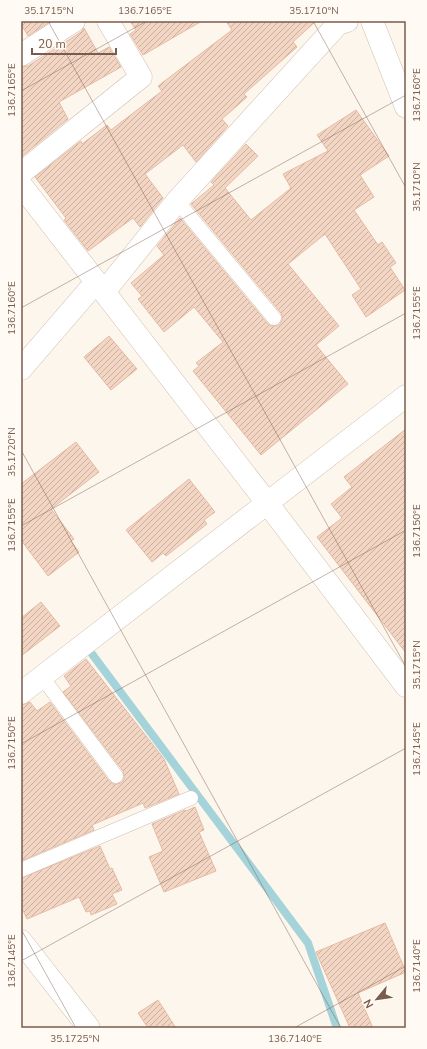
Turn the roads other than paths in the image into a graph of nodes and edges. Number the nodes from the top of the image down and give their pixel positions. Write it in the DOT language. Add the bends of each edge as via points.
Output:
graph roads {
  1 [pos="74,21"];
  2 [pos="108,21"];
  3 [pos="348,21"];
  4 [pos="372,21"];
  5 [pos="21,55"];
  6 [pos="406,106"];
  7 [pos="21,173"];
  8 [pos="21,185"];
  9 [pos="177,201"];
  10 [pos="100,287"];
  11 [pos="274,318"];
  12 [pos="21,369"];
  13 [pos="406,396"];
  14 [pos="268,504"];
  15 [pos="42,677"];
  16 [pos="406,686"];
  17 [pos="21,693"];
  18 [pos="116,776"];
  19 [pos="191,798"];
  20 [pos="21,870"];
  21 [pos="21,941"];
  22 [pos="90,1028"];
  1 -- 5 [label="street"];
  2 -- 7 [label="street" via="141,77"];
  3 -- 9 [label="street" via="338,24"];
  4 -- 6 [label="street"];
  8 -- 10 [label="street"];
  9 -- 10 [label="street"];
  9 -- 11 [label="lane"];
  10 -- 12 [label="street"];
  10 -- 14 [label="street"];
  13 -- 14 [label="street"];
  14 -- 15 [label="street"];
  14 -- 16 [label="street"];
  15 -- 17 [label="street"];
  15 -- 18 [label="lane"];
  19 -- 20 [label="lane"];
  21 -- 22 [label="street"];
}
